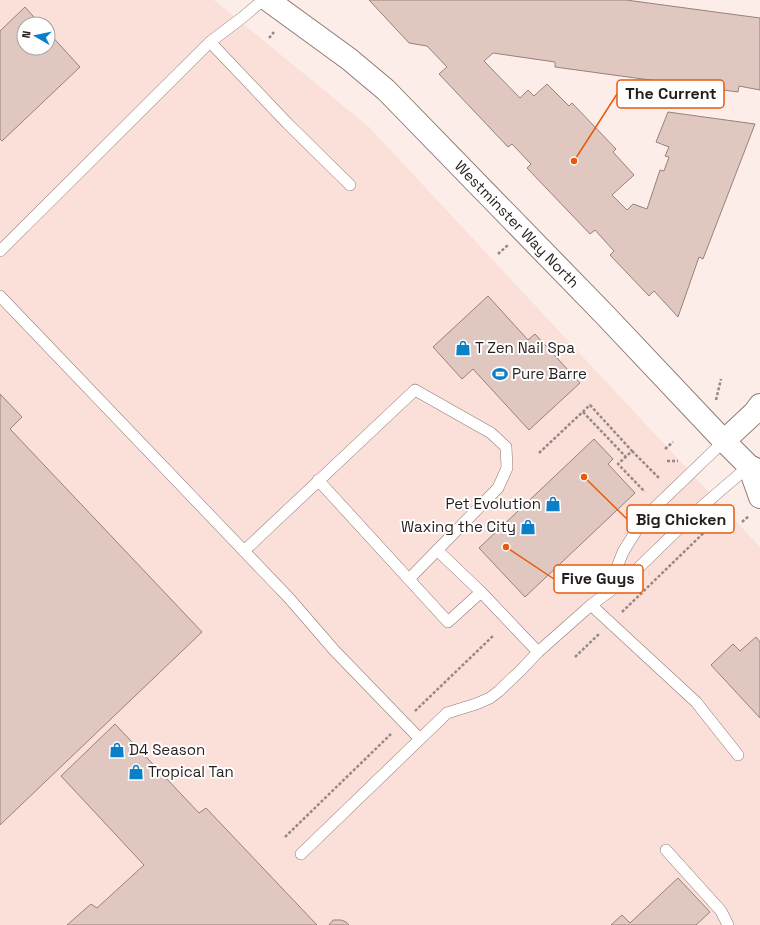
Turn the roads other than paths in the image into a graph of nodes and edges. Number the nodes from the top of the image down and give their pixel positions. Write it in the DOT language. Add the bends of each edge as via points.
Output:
graph roads {
  1 [pos="263,0"];
  2 [pos="268,0"];
  3 [pos="210,42"];
  4 [pos="350,185"];
  5 [pos="0,251"];
  6 [pos="0,296"];
  7 [pos="760,405"];
  8 [pos="724,441"];
  9 [pos="756,464"];
  10 [pos="318,480"];
  11 [pos="755,506"];
  12 [pos="437,550"];
  13 [pos="244,551"];
  14 [pos="409,579"];
  15 [pos="481,592"];
  16 [pos="607,593"];
  17 [pos="591,605"];
  18 [pos="538,652"];
  19 [pos="420,739"];
  20 [pos="738,755"];
  21 [pos="666,850"];
  22 [pos="301,854"];
  23 [pos="728,925"];
  1 -- 3 [label="lane"];
  2 -- 8 [label="street, Westminster Way North" via="349,59 391,95 606,315"];
  3 -- 4 [label="lane"];
  3 -- 5 [label="lane"];
  6 -- 13 [label="lane"];
  7 -- 8 [label="street"];
  8 -- 9 [label="street, Westminster Way North"];
  8 -- 16 [label="lane" via="644,518 623,552"];
  9 -- 11 [label="street, Westminster Way North"];
  9 -- 16 [label="lane" via="699,510 629,577"];
  10 -- 12 [label="lane" via="415,390 491,433 506,447 507,468 498,488"];
  10 -- 13 [label="lane"];
  10 -- 14 [label="lane"];
  12 -- 14 [label="lane"];
  12 -- 15 [label="lane"];
  13 -- 19 [label="lane"];
  14 -- 15 [label="lane" via="448,622"];
  15 -- 18 [label="lane"];
  16 -- 17 [label="lane"];
  17 -- 18 [label="lane"];
  17 -- 20 [label="lane" via="696,702"];
  18 -- 19 [label="lane" via="490,698 446,713"];
  19 -- 22 [label="lane"];
  21 -- 23 [label="lane" via="722,912"];
}
